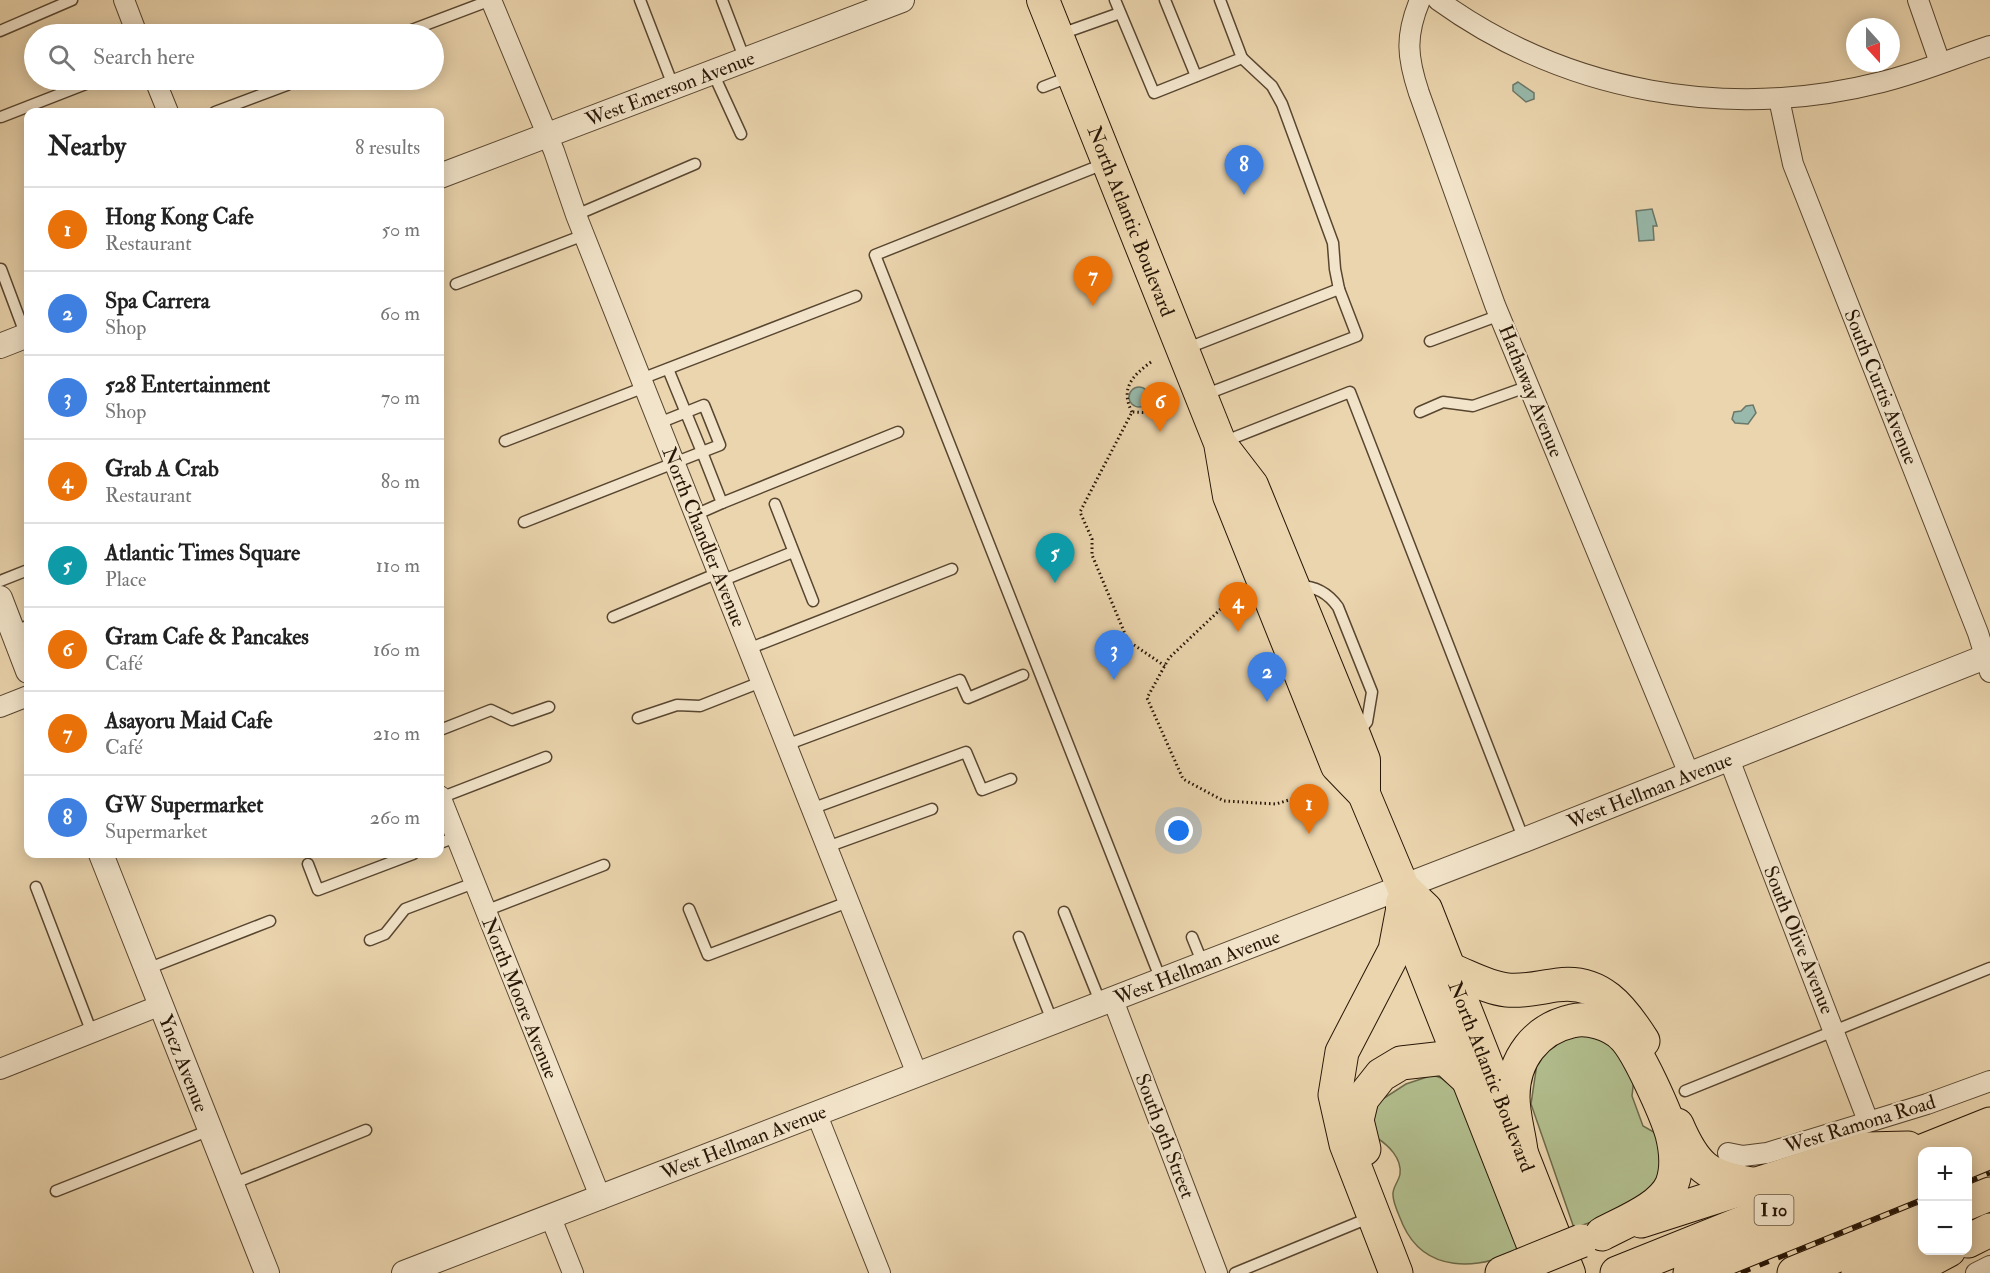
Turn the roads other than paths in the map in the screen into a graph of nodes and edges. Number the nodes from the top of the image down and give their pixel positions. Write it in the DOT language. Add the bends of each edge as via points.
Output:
graph roads {
  1 [pos="72,0"];
  2 [pos="124,0"];
  3 [pos="491,0"];
  4 [pos="640,0"];
  5 [pos="722,0"];
  6 [pos="902,0"];
  7 [pos="1043,0"];
  8 [pos="1115,0"];
  9 [pos="1165,0"];
  10 [pos="1220,0"];
  11 [pos="1420,0"];
  12 [pos="1438,0"];
  13 [pos="1918,0"];
  14 [pos="1120,13"];
  15 [pos="133,24"];
  16 [pos="427,24"];
  17 [pos="0,31"];
  18 [pos="1057,36"];
  19 [pos="1990,46"];
  20 [pos="1242,58"];
  21 [pos="746,60"];
  22 [pos="1940,63"];
  23 [pos="712,73"];
  24 [pos="1072,76"];
  25 [pos="1196,76"];
  26 [pos="1043,87"];
  27 [pos="674,88"];
  28 [pos="70,90"];
  29 [pos="159,90"];
  30 [pos="272,90"];
  31 [pos="1779,99"];
  32 [pos="24,108"];
  33 [pos="24,108"];
  34 [pos="166,108"];
  35 [pos="225,108"];
  36 [pos="1,117"];
  37 [pos="741,134"];
  38 [pos="547,136"];
  39 [pos="1107,162"];
  40 [pos="695,164"];
  41 [pos="444,175"];
  42 [pos="576,215"];
  43 [pos="584,235"];
  44 [pos="1,269"];
  45 [pos="456,284"];
  46 [pos="1339,289"];
  47 [pos="856,296"];
  48 [pos="1500,315"];
  49 [pos="24,326"];
  50 [pos="24,337"];
  51 [pos="1430,341"];
  52 [pos="0,346"];
  53 [pos="1182,350"];
  54 [pos="668,369"];
  55 [pos="643,383"];
  56 [pos="1529,386"];
  57 [pos="1200,396"];
  58 [pos="1420,412"];
  59 [pos="686,413"];
  60 [pos="659,423"];
  61 [pos="898,432"];
  62 [pos="505,441"];
  63 [pos="1220,443"];
  64 [pos="702,452"];
  65 [pos="675,463"];
  66 [pos="722,503"];
  67 [pos="775,504"];
  68 [pos="695,514"];
  69 [pos="524,522"];
  70 [pos="793,552"];
  71 [pos="952,569"];
  72 [pos="24,572"];
  73 [pos="719,577"];
  74 [pos="0,581"];
  75 [pos="0,598"];
  76 [pos="813,601"];
  77 [pos="613,616"];
  78 [pos="21,628"];
  79 [pos="24,646"];
  80 [pos="748,649"];
  81 [pos="1988,661"];
  82 [pos="1023,675"];
  83 [pos="761,682"];
  84 [pos="24,698"];
  85 [pos="0,707"];
  86 [pos="549,707"];
  87 [pos="638,718"];
  88 [pos="444,728"];
  89 [pos="786,746"];
  90 [pos="546,757"];
  91 [pos="1729,759"];
  92 [pos="1689,774"];
  93 [pos="1011,779"];
  94 [pos="1364,794"];
  95 [pos="444,795"];
  96 [pos="812,809"];
  97 [pos="932,809"];
  98 [pos="444,818"];
  99 [pos="448,840"];
  100 [pos="1524,840"];
  101 [pos="827,848"];
  102 [pos="103,858"];
  103 [pos="402,858"];
  104 [pos="308,864"];
  105 [pos="604,865"];
  106 [pos="474,883"];
  107 [pos="36,887"];
  108 [pos="1403,900"];
  109 [pos="848,902"];
  110 [pos="689,909"];
  111 [pos="485,911"];
  112 [pos="1064,912"];
  113 [pos="270,921"];
  114 [pos="1192,936"];
  115 [pos="1018,937"];
  116 [pos="370,940"];
  117 [pos="1203,964"];
  118 [pos="1990,968"];
  119 [pos="147,969"];
  120 [pos="1451,970"];
  121 [pos="1161,981"];
  122 [pos="1107,1002"];
  123 [pos="161,1005"];
  124 [pos="1053,1023"];
  125 [pos="1836,1031"];
  126 [pos="92,1033"];
  127 [pos="0,1069"];
  128 [pos="917,1074"];
  129 [pos="1470,1081"];
  130 [pos="1990,1081"];
  131 [pos="1685,1091"];
  132 [pos="817,1115"];
  133 [pos="1868,1121"];
  134 [pos="1990,1124"];
  135 [pos="211,1130"];
  136 [pos="366,1130"];
  137 [pos="1918,1147"];
  138 [pos="1931,1147"];
  139 [pos="1521,1151"];
  140 [pos="1918,1152"];
  141 [pos="1990,1152"];
  142 [pos="1728,1153"];
  143 [pos="1972,1159"];
  144 [pos="1918,1181"];
  145 [pos="232,1184"];
  146 [pos="1752,1184"];
  147 [pos="56,1191"];
  148 [pos="1990,1194"];
  149 [pos="601,1199"];
  150 [pos="1972,1201"];
  151 [pos="551,1218"];
  152 [pos="1990,1220"];
  153 [pos="1359,1222"];
  154 [pos="1918,1223"];
  155 [pos="1972,1227"];
  156 [pos="1990,1230"];
  157 [pos="1592,1238"];
  158 [pos="1972,1239"];
  159 [pos="1918,1249"];
  160 [pos="1941,1255"];
  161 [pos="1990,1266"];
  162 [pos="1523,1270"];
  163 [pos="267,1273"];
  164 [pos="404,1273"];
  165 [pos="573,1273"];
  166 [pos="880,1273"];
  167 [pos="1217,1273"];
  168 [pos="1235,1273"];
  169 [pos="1396,1273"];
  170 [pos="1420,1273"];
  171 [pos="1569,1273"];
  172 [pos="1617,1273"];
  173 [pos="1690,1273"];
  174 [pos="1794,1273"];
  175 [pos="1858,1273"];
  176 [pos="1906,1273"];
  177 [pos="1977,1273"];
  1 -- 17 [label="lane"];
  2 -- 15 [label="street"];
  3 -- 16 [label="lane"];
  3 -- 38 [label="street, North Chandler Avenue"];
  4 -- 27 [label="lane"];
  5 -- 21 [label="lane"];
  6 -- 21 [label="street, West Emerson Avenue"];
  7 -- 18 [label="main road, North Atlantic Boulevard"];
  8 -- 14 [label="lane"];
  9 -- 25 [label="lane"];
  10 -- 20 [label="lane"];
  11 -- 48 [label="street, Hathaway Avenue" via="1412,19 1409,64"];
  12 -- 31 [label="street" via="1516,48 1572,72 1673,96"];
  13 -- 22 [label="street"];
  14 -- 18 [label="lane"];
  14 -- 25 [label="lane" via="1154,93"];
  18 -- 24 [label="main road, North Atlantic Boulevard"];
  19 -- 22 [label="street"];
  20 -- 25 [label="lane"];
  20 -- 46 [label="lane" via="1272,86 1282,105 1334,243"];
  21 -- 23 [label="street, West Emerson Avenue"];
  22 -- 31 [label="street" via="1883,82"];
  23 -- 27 [label="street, West Emerson Avenue"];
  23 -- 37 [label="lane"];
  24 -- 26 [label="lane"];
  24 -- 39 [label="main road, North Atlantic Boulevard"];
  27 -- 38 [label="street, West Emerson Avenue"];
  28 -- 32 [label="lane"];
  29 -- 34 [label="street"];
  30 -- 35 [label="lane"];
  31 -- 81 [label="street, South Curtis Avenue" via="1793,164"];
  33 -- 36 [label="lane"];
  38 -- 41 [label="street, West Emerson Avenue"];
  38 -- 42 [label="street, North Chandler Avenue"];
  39 -- 53 [label="main road, North Atlantic Boulevard"];
  39 -- 121 [label="lane" via="875,255"];
  40 -- 42 [label="lane"];
  42 -- 43 [label="street, North Chandler Avenue"];
  43 -- 45 [label="lane"];
  43 -- 55 [label="street, North Chandler Avenue"];
  44 -- 49 [label="lane"];
  46 -- 53 [label="lane"];
  46 -- 57 [label="lane" via="1357,336"];
  47 -- 54 [label="lane"];
  48 -- 51 [label="lane"];
  48 -- 56 [label="street, Hathaway Avenue"];
  50 -- 52 [label="street"];
  53 -- 57 [label="main road, North Atlantic Boulevard"];
  54 -- 55 [label="lane"];
  54 -- 59 [label="lane"];
  55 -- 60 [label="street, North Chandler Avenue"];
  55 -- 62 [label="lane"];
  56 -- 58 [label="lane" via="1473,406 1443,402"];
  56 -- 92 [label="street, Hathaway Avenue"];
  57 -- 63 [label="main road, North Atlantic Boulevard"];
  59 -- 60 [label="lane"];
  59 -- 64 [label="lane"];
  59 -- 64 [label="lane" via="704,405 720,445"];
  60 -- 65 [label="street, North Chandler Avenue"];
  61 -- 66 [label="lane"];
  63 -- 94 [label="main road, North Atlantic Boulevard" via="1229,496 1337,766"];
  63 -- 94 [label="main road, North Atlantic Boulevard" via="1252,485 1364,760"];
  63 -- 100 [label="lane" via="1350,392"];
  64 -- 65 [label="lane"];
  64 -- 66 [label="lane"];
  65 -- 68 [label="street, North Chandler Avenue"];
  65 -- 69 [label="lane"];
  66 -- 68 [label="lane"];
  67 -- 70 [label="lane"];
  68 -- 73 [label="street, North Chandler Avenue"];
  70 -- 73 [label="lane"];
  70 -- 76 [label="lane"];
  71 -- 80 [label="lane"];
  72 -- 74 [label="lane"];
  73 -- 77 [label="lane"];
  73 -- 80 [label="street, North Chandler Avenue"];
  75 -- 78 [label="street"];
  78 -- 79 [label="street"];
  80 -- 83 [label="street, North Chandler Avenue"];
  81 -- 91 [label="street, West Hellman Avenue"];
  82 -- 89 [label="lane" via="968,698 960,680"];
  83 -- 87 [label="lane" via="700,706 677,705"];
  83 -- 89 [label="street, North Chandler Avenue"];
  84 -- 85 [label="street"];
  86 -- 88 [label="lane" via="512,720 491,710"];
  89 -- 96 [label="street, North Chandler Avenue"];
  90 -- 95 [label="lane"];
  91 -- 92 [label="street, West Hellman Avenue"];
  91 -- 125 [label="street, South Olive Avenue"];
  92 -- 100 [label="street, West Hellman Avenue"];
  93 -- 96 [label="lane" via="982,790 966,752"];
  94 -- 108 [label="main road, North Atlantic Boulevard"];
  96 -- 101 [label="street, North Chandler Avenue"];
  97 -- 101 [label="lane"];
  98 -- 99 [label="street, North Moore Avenue"];
  99 -- 106 [label="street, North Moore Avenue"];
  100 -- 108 [label="street, West Hellman Avenue"];
  101 -- 109 [label="street, North Chandler Avenue"];
  102 -- 119 [label="street, Ynez Avenue"];
  103 -- 104 [label="lane" via="318,890"];
  105 -- 111 [label="lane"];
  106 -- 111 [label="street, North Moore Avenue"];
  106 -- 116 [label="lane" via="405,909 385,934"];
  107 -- 126 [label="lane"];
  108 -- 117 [label="street, West Hellman Avenue"];
  108 -- 120 [label="main road, North Atlantic Boulevard" via="1426,909"];
  108 -- 129 [label="main road, North Atlantic Boulevard"];
  108 -- 169 [label="highway" via="1395,950 1342,1052 1335,1095 1346,1144"];
  109 -- 110 [label="lane" via="708,955"];
  109 -- 128 [label="street, North Chandler Avenue"];
  111 -- 149 [label="street, North Moore Avenue"];
  112 -- 122 [label="lane"];
  113 -- 119 [label="lane"];
  114 -- 117 [label="lane"];
  115 -- 124 [label="lane"];
  117 -- 121 [label="street, West Hellman Avenue"];
  118 -- 125 [label="lane"];
  119 -- 123 [label="street, Ynez Avenue"];
  120 -- 139 [label="main road, North Atlantic Boulevard"];
  120 -- 146 [label="highway" via="1507,990 1561,984 1582,985 1603,993 1624,1012 1644,1043 1681,1135 1696,1161 1712,1175"];
  121 -- 122 [label="street, West Hellman Avenue"];
  122 -- 124 [label="street, West Hellman Avenue"];
  122 -- 167 [label="street, South 9th Street"];
  123 -- 126 [label="street"];
  123 -- 135 [label="street, Ynez Avenue"];
  124 -- 128 [label="street, West Hellman Avenue"];
  125 -- 131 [label="lane"];
  125 -- 133 [label="street, South Olive Avenue"];
  126 -- 127 [label="street"];
  128 -- 132 [label="street, West Hellman Avenue"];
  129 -- 162 [label="main road, North Atlantic Boulevard"];
  129 -- 170 [label="highway" via="1445,1058 1401,1063 1381,1075 1362,1099 1357,1120 1365,1153 1402,1249"];
  130 -- 133 [label="street, West Ramona Road"];
  132 -- 149 [label="street, West Hellman Avenue"];
  132 -- 166 [label="street"];
  133 -- 142 [label="street, West Ramona Road" via="1767,1153"];
  134 -- 138 [label="highway, I 10"];
  135 -- 145 [label="street, Ynez Avenue"];
  135 -- 147 [label="lane"];
  136 -- 145 [label="lane"];
  137 -- 146 [label="highway" via="1866,1149"];
  139 -- 157 [label="highway" via="1513,1096 1518,1070 1533,1040 1553,1025 1579,1020 1602,1023 1623,1036 1641,1063 1672,1133 1676,1164 1671,1185 1656,1203"];
  139 -- 171 [label="main road, North Atlantic Boulevard"];
  140 -- 172 [label="highway, I 10"];
  141 -- 143 [label="highway"];
  144 -- 173 [label="highway"];
  145 -- 163 [label="street, Ynez Avenue"];
  146 -- 157 [label="highway"];
  148 -- 150 [label="highway"];
  149 -- 151 [label="street, West Hellman Avenue"];
  151 -- 164 [label="street, West Hellman Avenue"];
  151 -- 165 [label="street"];
  152 -- 155 [label="highway"];
  153 -- 168 [label="lane"];
  154 -- 174 [label="highway"];
  156 -- 158 [label="highway"];
  157 -- 162 [label="highway, bridge"];
  159 -- 175 [label="highway"];
  160 -- 176 [label="highway"];
  161 -- 177 [label="street"];
}
